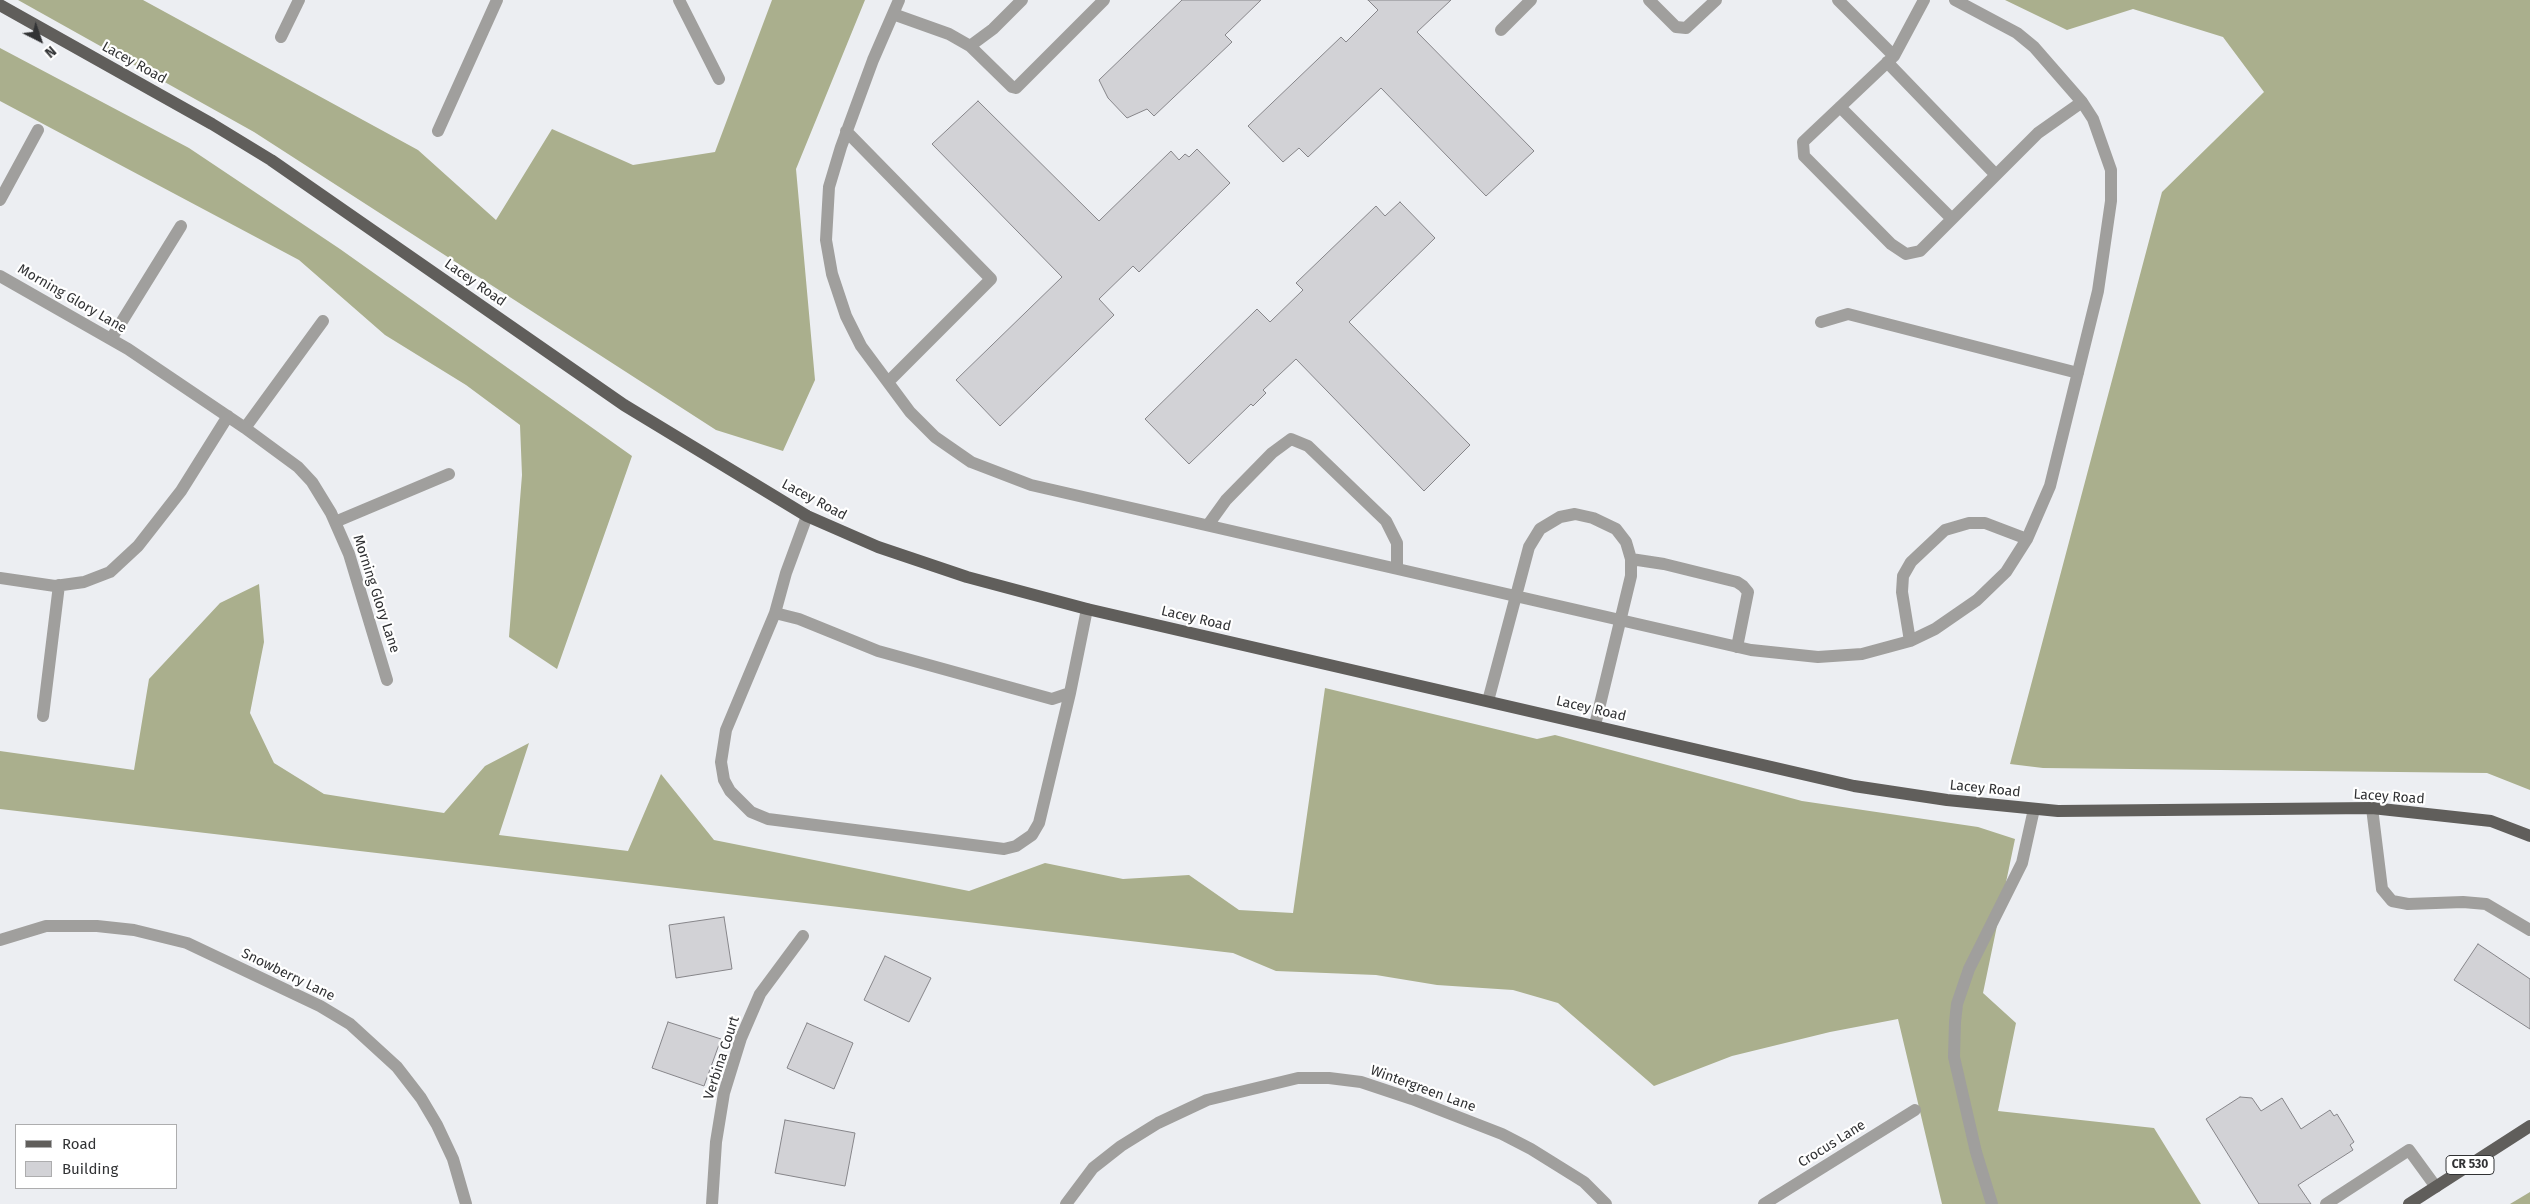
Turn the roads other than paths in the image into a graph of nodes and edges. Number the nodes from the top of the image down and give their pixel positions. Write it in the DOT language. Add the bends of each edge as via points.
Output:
graph roads {
  1 [pos="299,0"];
  2 [pos="497,0"];
  3 [pos="678,0"];
  4 [pos="899,0"];
  5 [pos="1022,0"];
  6 [pos="1104,0"];
  7 [pos="1531,0"];
  8 [pos="1649,0"];
  9 [pos="1716,0"];
  10 [pos="1838,0"];
  11 [pos="1924,0"];
  12 [pos="1955,0"];
  13 [pos="0,5"];
  14 [pos="893,14"];
  15 [pos="1501,30"];
  16 [pos="281,37"];
  17 [pos="970,46"];
  18 [pos="1891,59"];
  19 [pos="719,79"];
  20 [pos="2082,102"];
  21 [pos="1840,107"];
  22 [pos="38,130"];
  23 [pos="438,131"];
  24 [pos="846,131"];
  25 [pos="1996,175"];
  26 [pos="0,200"];
  27 [pos="1952,219"];
  28 [pos="181,226"];
  29 [pos="0,276"];
  30 [pos="324,321"];
  31 [pos="1821,322"];
  32 [pos="111,339"];
  33 [pos="2078,373"];
  34 [pos="888,382"];
  35 [pos="228,416"];
  36 [pos="245,428"];
  37 [pos="449,474"];
  38 [pos="807,516"];
  39 [pos="335,522"];
  40 [pos="1208,525"];
  41 [pos="2027,539"];
  42 [pos="1631,559"];
  43 [pos="1397,568"];
  44 [pos="0,578"];
  45 [pos="58,585"];
  46 [pos="1517,596"];
  47 [pos="1088,609"];
  48 [pos="775,613"];
  49 [pos="1621,620"];
  50 [pos="1910,641"];
  51 [pos="1737,647"];
  52 [pos="387,680"];
  53 [pos="1070,693"];
  54 [pos="1488,701"];
  55 [pos="44,716"];
  56 [pos="1595,725"];
  57 [pos="2372,808"];
  58 [pos="2034,809"];
  59 [pos="2530,836"];
  60 [pos="2530,930"];
  61 [pos="803,936"];
  62 [pos="0,940"];
  63 [pos="1915,1110"];
  64 [pos="2530,1126"];
  65 [pos="2436,1187"];
  66 [pos="466,1204"];
  67 [pos="712,1204"];
  68 [pos="1066,1204"];
  69 [pos="1606,1204"];
  70 [pos="1764,1204"];
  71 [pos="1992,1204"];
  72 [pos="2326,1204"];
  73 [pos="2409,1204"];
  1 -- 16 [label="street"];
  2 -- 23 [label="street"];
  3 -- 19 [label="street"];
  4 -- 14 [label="street"];
  5 -- 17 [label="street"];
  6 -- 17 [label="street" via="1016,88"];
  7 -- 15 [label="street"];
  8 -- 9 [label="street" via="1676,27 1686,28"];
  10 -- 18 [label="street"];
  11 -- 18 [label="street"];
  12 -- 20 [label="street" via="2017,33 2034,47"];
  13 -- 38 [label="main road, Lacey Road" via="271,160 624,404"];
  14 -- 17 [label="street" via="949,34"];
  14 -- 24 [label="street"];
  18 -- 21 [label="street"];
  18 -- 25 [label="street"];
  20 -- 25 [label="street" via="2038,133"];
  20 -- 33 [label="street" via="2093,119 2111,170 2111,201 2098,291"];
  21 -- 27 [label="street"];
  21 -- 27 [label="street" via="1803,142 1804,156 1891,244 1906,254 1920,251"];
  22 -- 26 [label="street"];
  24 -- 34 [label="street" via="829,188 826,240 832,274 846,316 861,346"];
  24 -- 34 [label="street" via="991,279"];
  25 -- 27 [label="street"];
  28 -- 32 [label="street"];
  29 -- 32 [label="street, Morning Glory Lane"];
  30 -- 36 [label="street"];
  31 -- 33 [label="street" via="1848,314"];
  32 -- 35 [label="street, Morning Glory Lane"];
  33 -- 41 [label="street" via="2050,486"];
  34 -- 40 [label="street" via="910,412 935,437 971,462 1031,485"];
  35 -- 36 [label="street, Morning Glory Lane"];
  35 -- 45 [label="street" via="181,491 138,546 110,572 84,582"];
  36 -- 39 [label="street, Morning Glory Lane" via="298,467 312,482"];
  37 -- 39 [label="street"];
  38 -- 47 [label="main road, Lacey Road" via="878,547 967,577"];
  38 -- 48 [label="street"];
  39 -- 52 [label="street, Morning Glory Lane" via="349,554"];
  40 -- 43 [label="street"];
  40 -- 43 [label="street" via="1226,500 1272,453 1291,439 1308,446 1386,521 1397,543"];
  41 -- 50 [label="street" via="2006,572 1978,600 1935,629"];
  41 -- 50 [label="street" via="1985,524 1969,522 1945,530 1911,562 1903,576 1902,592"];
  42 -- 46 [label="street" via="1626,542 1616,529 1575,514 1560,517 1540,530 1529,547"];
  42 -- 49 [label="street" via="1631,576"];
  42 -- 51 [label="street" via="1664,564 1743,586 1748,592"];
  43 -- 46 [label="street"];
  44 -- 45 [label="street"];
  45 -- 55 [label="street"];
  46 -- 49 [label="street"];
  46 -- 54 [label="street"];
  47 -- 53 [label="street"];
  47 -- 54 [label="main road, Lacey Road"];
  48 -- 53 [label="street" via="932,667 1052,699"];
  48 -- 53 [label="street" via="726,730 721,762 730,791 751,812 768,819 1004,849 1016,846 1032,835 1039,823"];
  49 -- 51 [label="street"];
  49 -- 56 [label="street"];
  50 -- 51 [label="street" via="1862,654 1818,657"];
  54 -- 56 [label="main road, Lacey Road"];
  56 -- 58 [label="main road, Lacey Road" via="1854,786"];
  57 -- 58 [label="main road, Lacey Road"];
  57 -- 59 [label="main road, Lacey Road" via="2491,821"];
  57 -- 60 [label="street" via="2382,890 2392,901 2486,904"];
  58 -- 71 [label="street" via="2022,863 1969,969 1957,1004 1955,1022 1954,1057"];
  61 -- 67 [label="street, Verbina Court" via="760,994 741,1038 724,1093 716,1142"];
  62 -- 66 [label="street, Snowberry Lane" via="46,926 134,930 186,943 320,1006 350,1024 397,1067 421,1098 453,1159"];
  63 -- 70 [label="street, Crocus Lane"];
  64 -- 65 [label="main road, CR 530"];
  65 -- 72 [label="street" via="2409,1150"];
  65 -- 73 [label="main road, CR 530"];
  68 -- 69 [label="street, Wintergreen Lane" via="1093,1168 1158,1123 1207,1100 1298,1078 1329,1078 1361,1082 1502,1134 1584,1182"];
}
